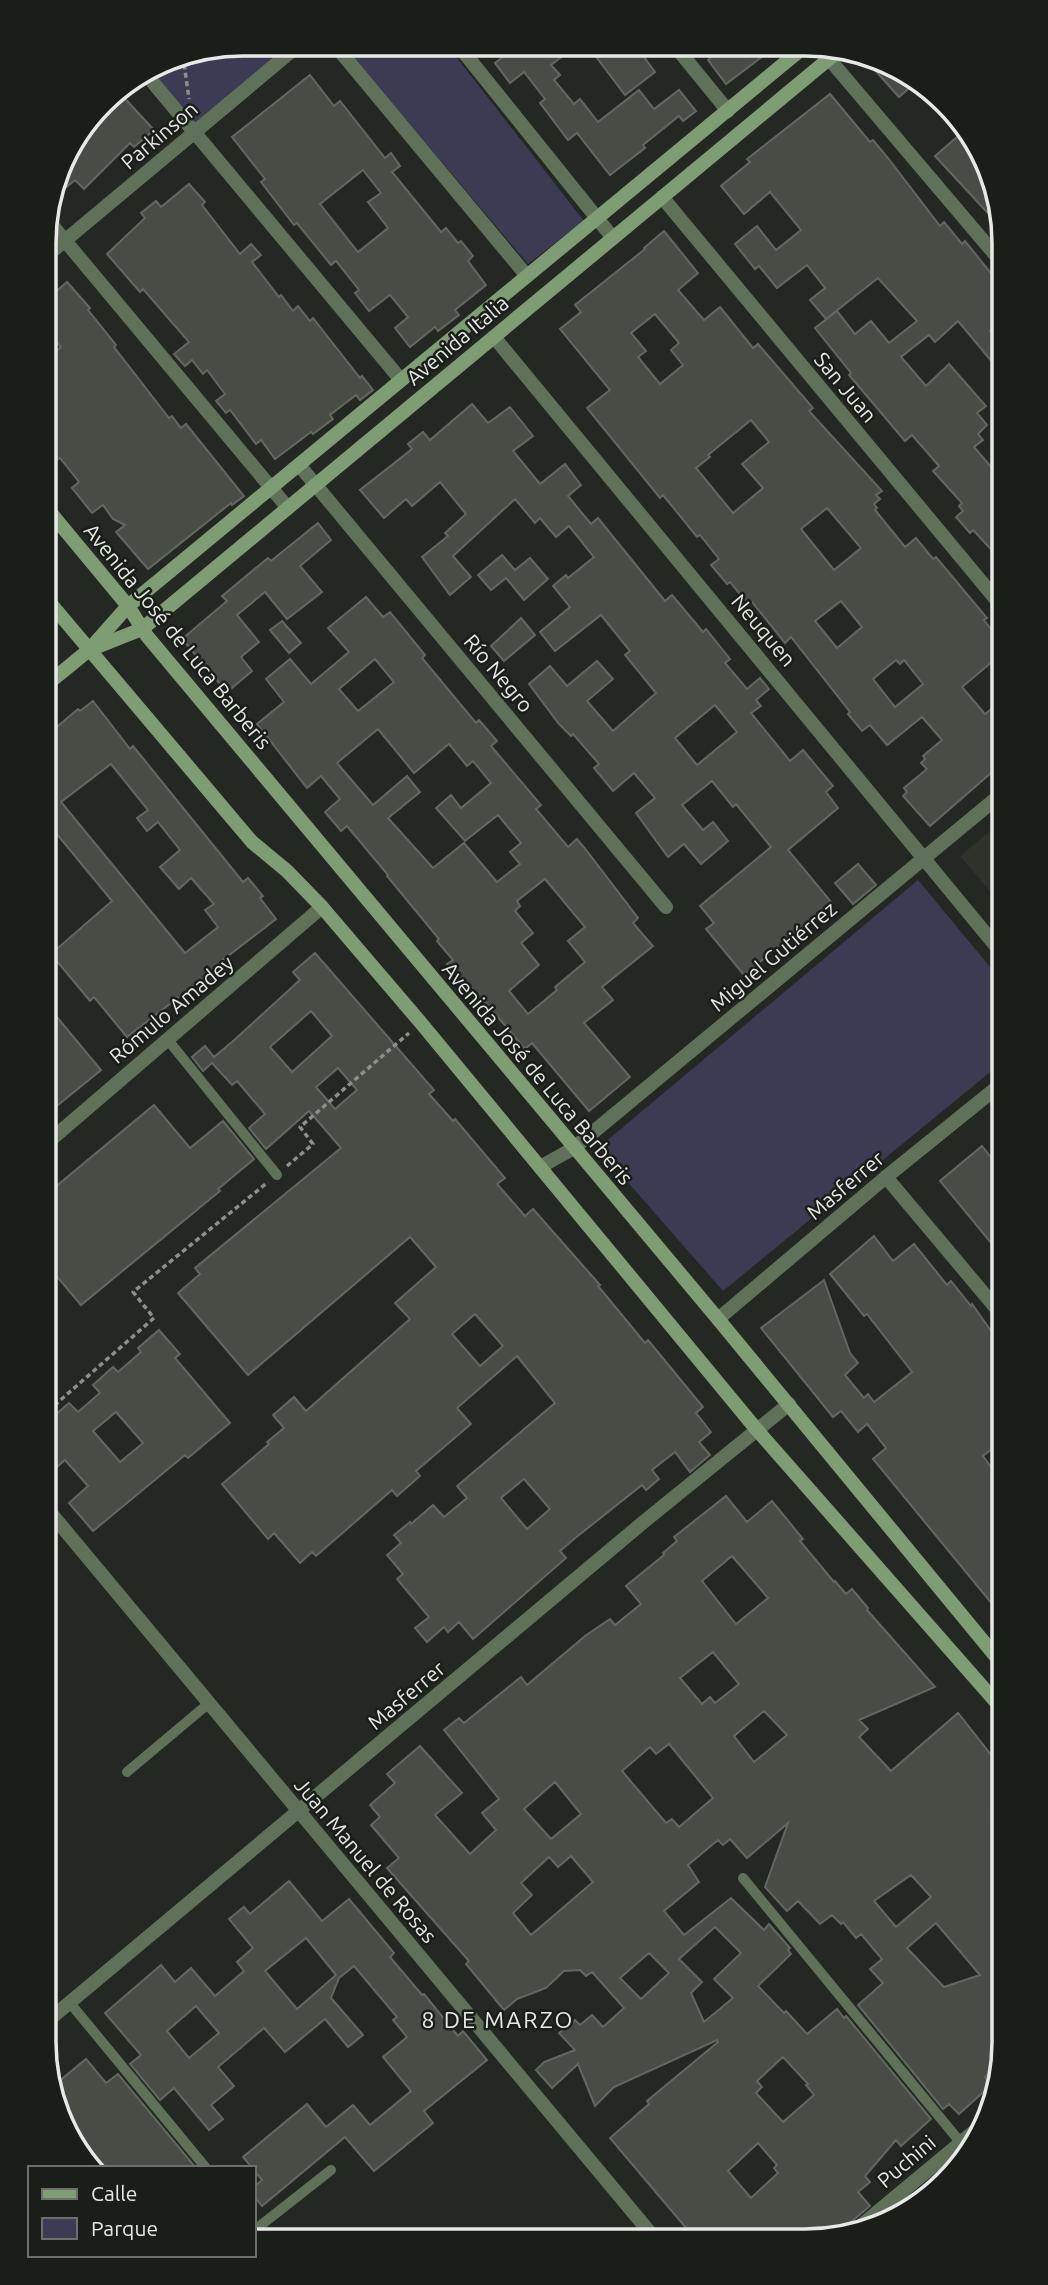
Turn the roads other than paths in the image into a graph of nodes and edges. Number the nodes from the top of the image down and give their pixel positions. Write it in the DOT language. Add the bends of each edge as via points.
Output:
graph roads {
  1 [pos="286,56"];
  2 [pos="344,56"];
  3 [pos="467,56"];
  4 [pos="683,56"];
  5 [pos="793,56"];
  6 [pos="819,57"];
  7 [pos="828,58"];
  8 [pos="151,80"];
  9 [pos="728,111"];
  10 [pos="194,133"];
  11 [pos="662,197"];
  12 [pos="597,219"];
  13 [pos="56,230"];
  14 [pos="613,238"];
  15 [pos="65,241"];
  16 [pos="56,248"];
  17 [pos="992,251"];
  18 [pos="527,276"];
  19 [pos="494,337"];
  20 [pos="401,380"];
  21 [pos="299,465"];
  22 [pos="315,485"];
  23 [pos="271,488"];
  24 [pos="288,508"];
  25 [pos="56,519"];
  26 [pos="992,595"];
  27 [pos="128,606"];
  28 [pos="56,609"];
  29 [pos="142,629"];
  30 [pos="89,650"];
  31 [pos="56,677"];
  32 [pos="992,802"];
  33 [pos="924,858"];
  34 [pos="322,907"];
  35 [pos="666,907"];
  36 [pos="992,941"];
  37 [pos="168,1040"];
  38 [pos="992,1091"];
  39 [pos="56,1135"];
  40 [pos="574,1148"];
  41 [pos="540,1167"];
  42 [pos="277,1175"];
  43 [pos="886,1177"];
  44 [pos="992,1303"];
  45 [pos="718,1319"];
  46 [pos="789,1404"];
  47 [pos="757,1430"];
  48 [pos="56,1519"];
  49 [pos="992,1652"];
  50 [pos="992,1697"];
  51 [pos="208,1704"];
  52 [pos="127,1772"];
  53 [pos="299,1812"];
  54 [pos="743,1878"];
  55 [pos="70,2003"];
  56 [pos="56,2014"];
  57 [pos="964,2140"];
  58 [pos="955,2147"];
  59 [pos="956,2151"];
  60 [pos="204,2166"];
  61 [pos="331,2170"];
  62 [pos="872,2216"];
  63 [pos="256,2229"];
  64 [pos="647,2229"];
  1 -- 10 [label="street, Parkinson"];
  2 -- 18 [label="street"];
  3 -- 12 [label="street"];
  4 -- 9 [label="street"];
  5 -- 9 [label="main road, Avenida Italia"];
  6 -- 11 [label="main road, Avenida Italia"];
  7 -- 17 [label="street"];
  8 -- 10 [label="street"];
  9 -- 12 [label="main road, Avenida Italia"];
  10 -- 15 [label="street, Parkinson"];
  10 -- 20 [label="street"];
  11 -- 14 [label="main road, Avenida Italia"];
  11 -- 26 [label="street, San Juan"];
  12 -- 14 [label="street"];
  12 -- 18 [label="main road, Avenida Italia"];
  13 -- 15 [label="street"];
  14 -- 19 [label="main road, Avenida Italia"];
  15 -- 16 [label="street, Parkinson"];
  15 -- 23 [label="street"];
  18 -- 20 [label="main road, Avenida Italia"];
  19 -- 22 [label="main road, Avenida Italia"];
  19 -- 33 [label="street, Neuquen"];
  20 -- 21 [label="main road, Avenida Italia"];
  21 -- 22 [label="street, Río Negro"];
  21 -- 23 [label="main road, Avenida Italia"];
  22 -- 24 [label="main road, Avenida Italia"];
  22 -- 35 [label="street, Río Negro"];
  23 -- 24 [label="street"];
  23 -- 27 [label="main road, Avenida Italia"];
  24 -- 29 [label="main road, Avenida Italia"];
  25 -- 27 [label="main road, Avenida José de Luca Barberis"];
  27 -- 29 [label="main road, Avenida José de Luca Barberis"];
  27 -- 30 [label="main road, Avenida Italia"];
  28 -- 30 [label="main road"];
  29 -- 30 [label="main road, Avenida Italia"];
  29 -- 40 [label="main road, Avenida José de Luca Barberis"];
  30 -- 31 [label="main road, Avenida Italia"];
  30 -- 34 [label="main road" via="252,842"];
  32 -- 33 [label="street, Miguel Gutiérrez"];
  33 -- 36 [label="street, Neuquen"];
  33 -- 40 [label="street, Miguel Gutiérrez"];
  34 -- 37 [label="street, Rómulo Amadey"];
  34 -- 41 [label="main road"];
  37 -- 39 [label="street, Rómulo Amadey"];
  37 -- 42 [label="lane"];
  38 -- 43 [label="street, Masferrer"];
  40 -- 41 [label="street, Miguel Gutiérrez"];
  40 -- 45 [label="main road, Avenida José de Luca Barberis"];
  41 -- 47 [label="main road"];
  43 -- 44 [label="street"];
  43 -- 45 [label="street, Masferrer"];
  45 -- 46 [label="main road, Avenida José de Luca Barberis"];
  46 -- 47 [label="street, Masferrer"];
  46 -- 49 [label="main road, Avenida José de Luca Barberis"];
  47 -- 50 [label="main road"];
  47 -- 53 [label="street, Masferrer"];
  48 -- 51 [label="street, Juan Manuel de Rosas"];
  51 -- 52 [label="lane"];
  51 -- 53 [label="street, Juan Manuel de Rosas"];
  53 -- 55 [label="street, Masferrer"];
  53 -- 64 [label="street, Juan Manuel de Rosas"];
  54 -- 58 [label="lane"];
  55 -- 56 [label="street, Masferrer"];
  55 -- 60 [label="lane"];
  57 -- 58 [label="street, Puchini"];
  58 -- 59 [label="lane"];
  58 -- 62 [label="street, Puchini"];
  61 -- 63 [label="lane"];
}
